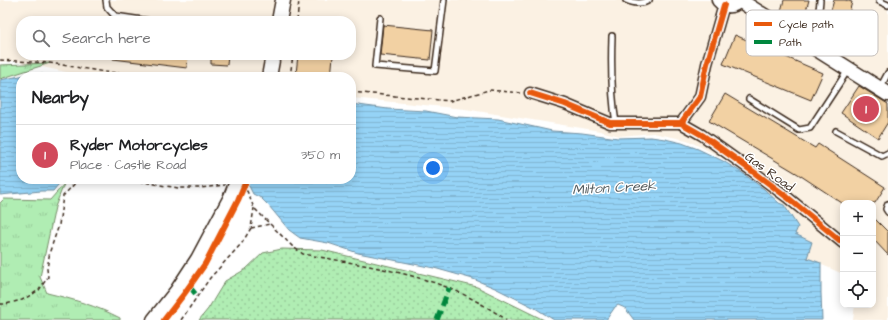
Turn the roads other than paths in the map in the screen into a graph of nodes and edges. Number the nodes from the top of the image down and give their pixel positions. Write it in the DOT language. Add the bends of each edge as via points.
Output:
graph roads {
  1 [pos="106,0"];
  2 [pos="283,0"];
  3 [pos="444,0"];
  4 [pos="626,0"];
  5 [pos="649,0"];
  6 [pos="739,0"];
  7 [pos="820,0"];
  8 [pos="879,1"];
  9 [pos="722,2"];
  10 [pos="888,4"];
  11 [pos="755,10"];
  12 [pos="820,10"];
  13 [pos="115,16"];
  14 [pos="280,16"];
  15 [pos="380,18"];
  16 [pos="612,36"];
  17 [pos="828,56"];
  18 [pos="272,60"];
  19 [pos="848,69"];
  20 [pos="270,72"];
  21 [pos="888,73"];
  22 [pos="884,92"];
  23 [pos="530,93"];
  24 [pos="749,99"];
  25 [pos="616,123"];
  26 [pos="681,123"];
  27 [pos="836,131"];
  28 [pos="888,153"];
  29 [pos="236,188"];
  30 [pos="888,204"];
  31 [pos="888,212"];
  32 [pos="840,240"];
  33 [pos="154,320"];
  1 -- 13 [label="lane" via="107,7"];
  2 -- 14 [label="main road"];
  3 -- 15 [label="lane" via="435,71 375,66"];
  4 -- 5 [label="lane" via="633,3"];
  6 -- 9 [label="main road" via="731,6"];
  6 -- 11 [label="main road"];
  7 -- 12 [label="lane"];
  8 -- 10 [label="lane"];
  9 -- 26 [label="street" via="700,97"];
  16 -- 25 [label="lane" via="611,71"];
  17 -- 19 [label="main road"];
  18 -- 20 [label="main road"];
  19 -- 22 [label="main road"];
  19 -- 24 [label="lane" via="810,128 799,130"];
  21 -- 22 [label="lane"];
  23 -- 25 [label="street, Gas Road" via="565,104 598,119"];
  25 -- 26 [label="street, Gas Road"];
  26 -- 32 [label="street, Gas Road" via="755,173"];
  27 -- 28 [label="lane" via="882,156"];
  29 -- 33 [label="main road" via="198,259"];
  30 -- 31 [label="lane"];
}
